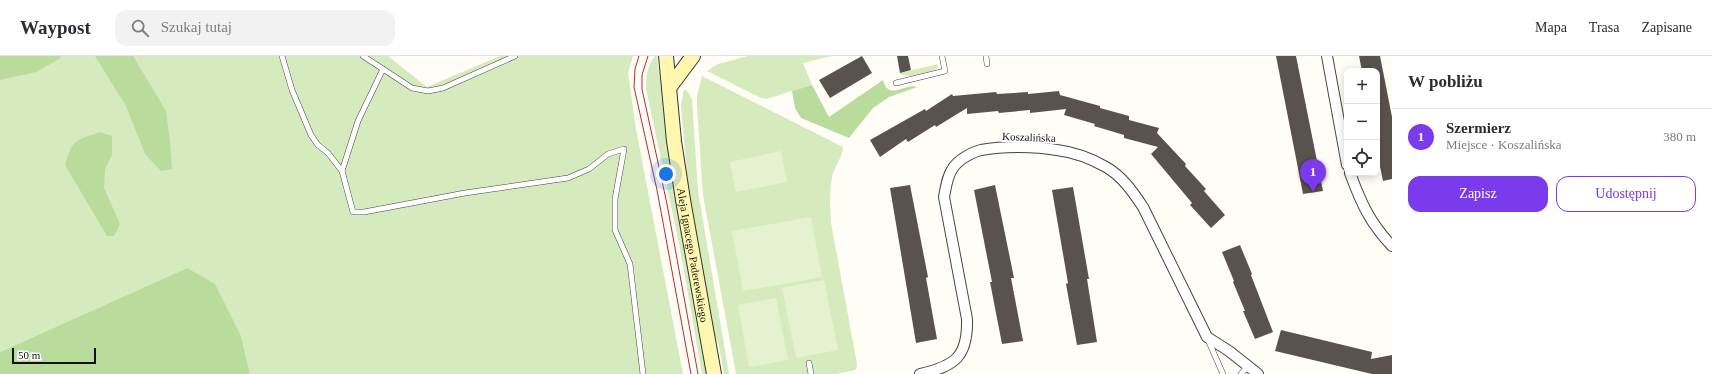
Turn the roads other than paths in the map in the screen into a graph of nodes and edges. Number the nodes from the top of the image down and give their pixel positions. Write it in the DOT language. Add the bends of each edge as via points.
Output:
graph roads {
  1 [pos="282,56"];
  2 [pos="363,56"];
  3 [pos="515,56"];
  4 [pos="666,56"];
  5 [pos="693,56"];
  6 [pos="942,56"];
  7 [pos="986,56"];
  8 [pos="1328,56"];
  9 [pos="987,64"];
  10 [pos="382,69"];
  11 [pos="896,83"];
  12 [pos="669,88"];
  13 [pos="1344,148"];
  14 [pos="342,171"];
  15 [pos="1351,176"];
  16 [pos="1392,246"];
  17 [pos="1207,337"];
  18 [pos="809,363"];
  19 [pos="1248,366"];
  20 [pos="643,374"];
  21 [pos="714,374"];
  22 [pos="811,374"];
  23 [pos="920,374"];
  24 [pos="1223,374"];
  25 [pos="1241,374"];
  26 [pos="1258,374"];
  1 -- 14 [label="lane" via="292,90 311,135"];
  2 -- 10 [label="lane"];
  3 -- 10 [label="lane" via="443,88 428,91 412,88"];
  4 -- 12 [label="street, Aleja Ignacego Paderewskiego"];
  5 -- 12 [label="street"];
  6 -- 11 [label="lane" via="945,71"];
  7 -- 9 [label="lane"];
  8 -- 13 [label="street"];
  10 -- 14 [label="lane" via="358,121"];
  12 -- 21 [label="street, Aleja Ignacego Paderewskiego" via="683,200"];
  14 -- 20 [label="lane" via="353,212 364,212 465,193 568,178 589,168 608,154 624,149 615,199 615,230 630,264"];
  15 -- 16 [label="street" via="1377,231"];
  17 -- 19 [label="street"];
  17 -- 23 [label="street, Koszalińska" via="1143,208 1131,190 1107,167 1058,150 979,150 953,167 946,183 944,197 967,319 963,350 954,361"];
  17 -- 24 [label="lane"];
  18 -- 22 [label="lane"];
  19 -- 25 [label="lane"];
  19 -- 26 [label="street"];
}
